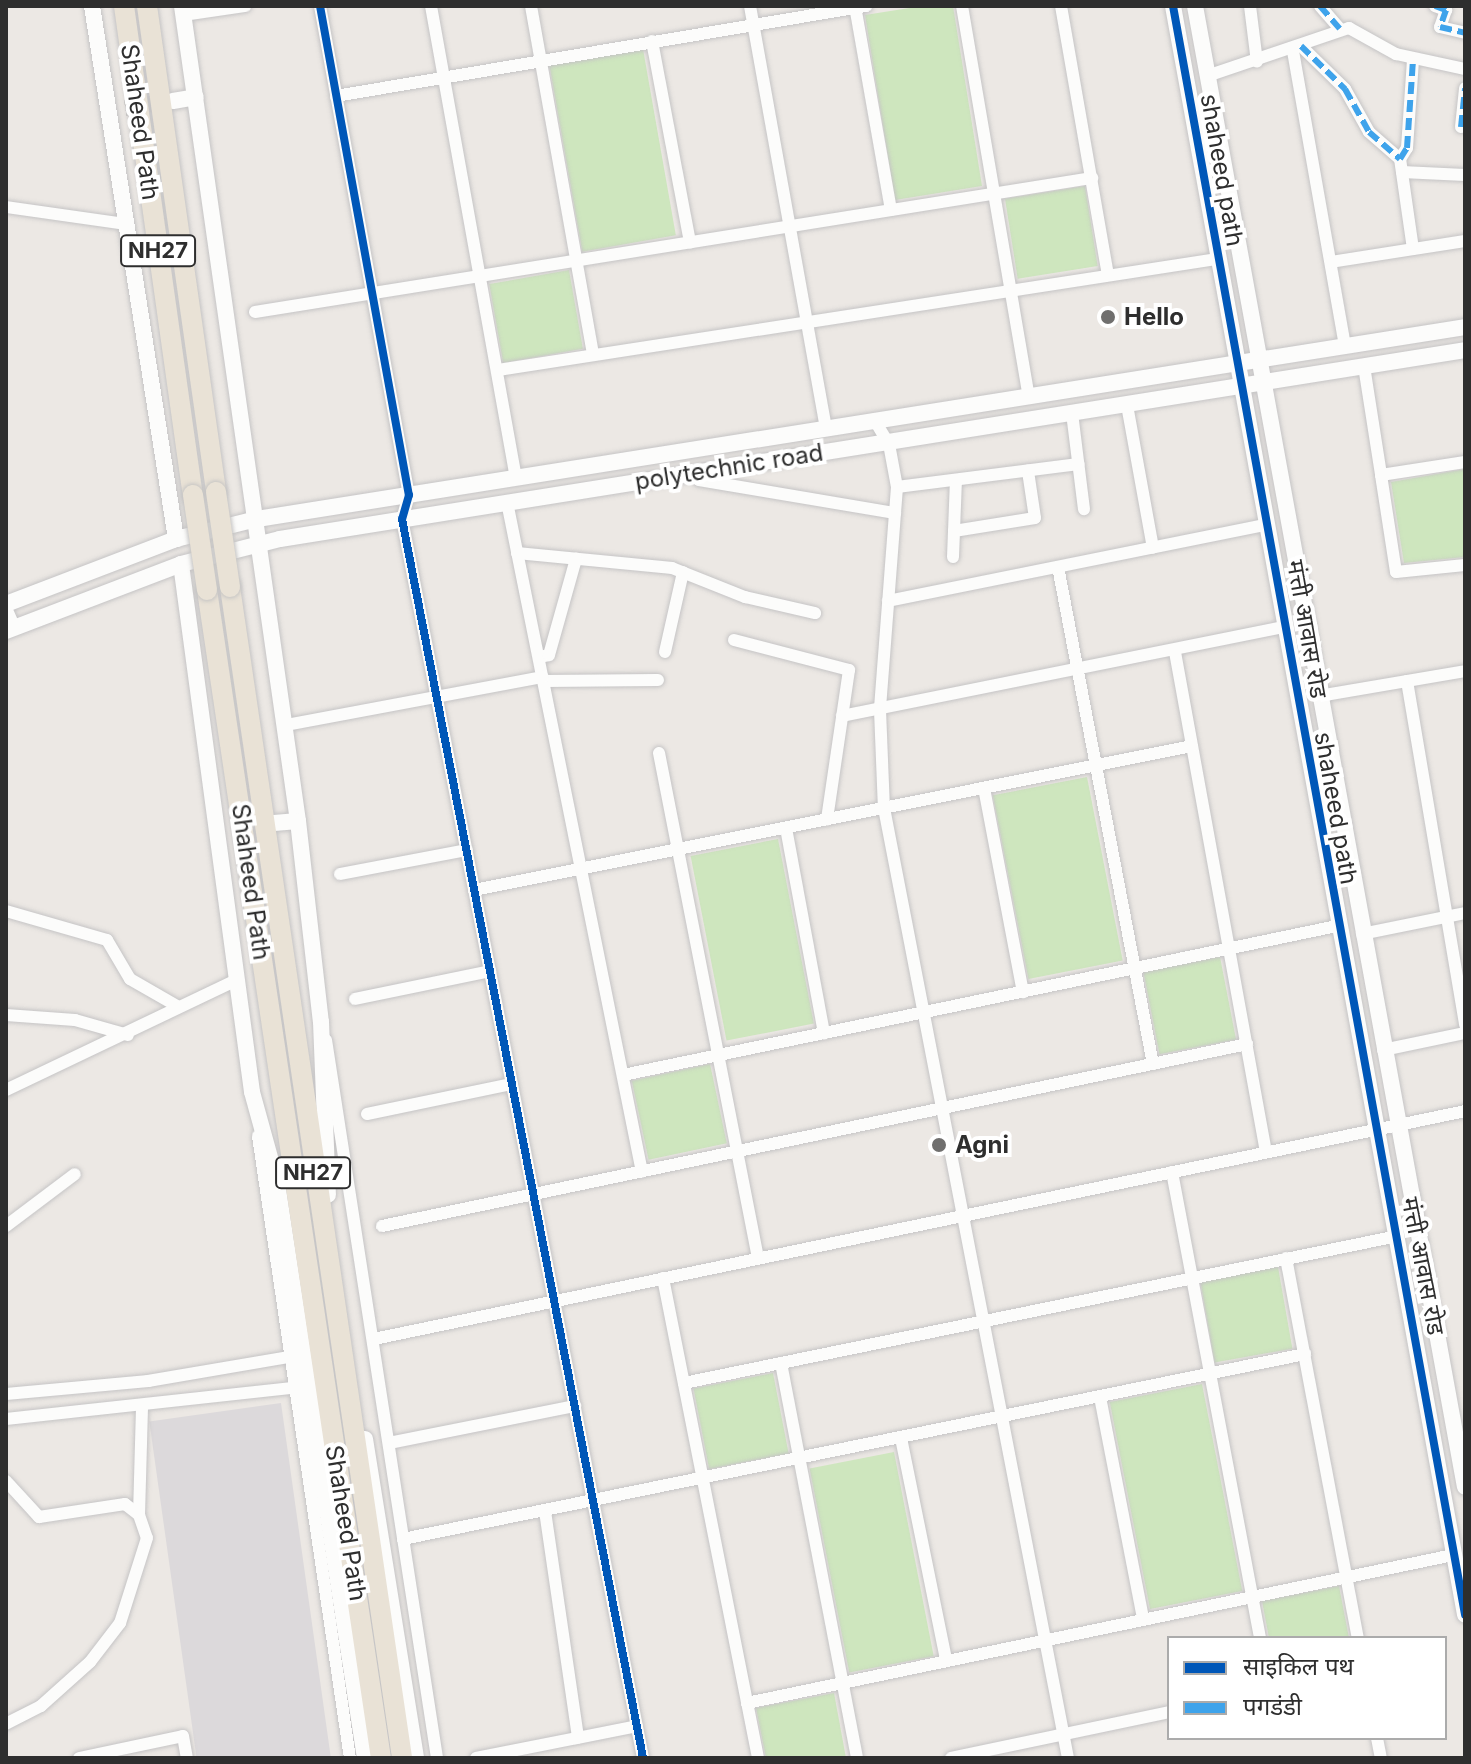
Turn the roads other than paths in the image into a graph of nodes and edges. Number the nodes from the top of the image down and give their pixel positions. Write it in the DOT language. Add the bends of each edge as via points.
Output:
graph roads {
  1 [pos="92,6"];
  2 [pos="124,6"];
  3 [pos="147,6"];
  4 [pos="245,6"];
  5 [pos="320,6"];
  6 [pos="431,6"];
  7 [pos="531,6"];
  8 [pos="750,6"];
  9 [pos="962,6"];
  10 [pos="1061,6"];
  11 [pos="1173,6"];
  12 [pos="1195,6"];
  13 [pos="1250,6"];
  14 [pos="1320,6"];
  15 [pos="1435,6"];
  16 [pos="859,7"];
  17 [pos="183,11"];
  18 [pos="753,25"];
  19 [pos="1340,29"];
  20 [pos="1465,33"];
  21 [pos="652,41"];
  22 [pos="1297,49"];
  23 [pos="541,59"];
  24 [pos="1413,59"];
  25 [pos="1257,62"];
  26 [pos="1465,69"];
  27 [pos="444,74"];
  28 [pos="1207,76"];
  29 [pos="1465,88"];
  30 [pos="336,96"];
  31 [pos="196,97"];
  32 [pos="173,101"];
  33 [pos="1461,127"];
  34 [pos="1401,166"];
  35 [pos="1465,175"];
  36 [pos="1092,178"];
  37 [pos="994,194"];
  38 [pos="6,207"];
  39 [pos="891,210"];
  40 [pos="126,224"];
  41 [pos="789,226"];
  42 [pos="1465,241"];
  43 [pos="690,242"];
  44 [pos="1413,249"];
  45 [pos="1217,259"];
  46 [pos="576,260"];
  47 [pos="1331,262"];
  48 [pos="481,275"];
  49 [pos="1108,275"];
  50 [pos="1011,290"];
  51 [pos="372,293"];
  52 [pos="255,312"];
  53 [pos="807,321"];
  54 [pos="1465,327"];
  55 [pos="1345,346"];
  56 [pos="1465,350"];
  57 [pos="593,355"];
  58 [pos="1258,360"];
  59 [pos="1236,363"];
  60 [pos="1364,366"];
  61 [pos="498,370"];
  62 [pos="1262,383"];
  63 [pos="1240,387"];
  64 [pos="1029,396"];
  65 [pos="1127,405"];
  66 [pos="1072,413"];
  67 [pos="875,421"];
  68 [pos="826,429"];
  69 [pos="889,444"];
  70 [pos="1465,462"];
  71 [pos="1079,464"];
  72 [pos="1028,471"];
  73 [pos="699,472"];
  74 [pos="1381,475"];
  75 [pos="516,478"];
  76 [pos="956,480"];
  77 [pos="897,487"];
  78 [pos="409,495"];
  79 [pos="507,502"];
  80 [pos="1084,509"];
  81 [pos="895,513"];
  82 [pos="257,519"];
  83 [pos="402,519"];
  84 [pos="1265,525"];
  85 [pos="954,531"];
  86 [pos="176,539"];
  87 [pos="260,544"];
  88 [pos="1153,548"];
  89 [pos="517,553"];
  90 [pos="953,557"];
  91 [pos="576,559"];
  92 [pos="181,564"];
  93 [pos="1465,565"];
  94 [pos="1058,567"];
  95 [pos="683,572"];
  96 [pos="888,601"];
  97 [pos="6,606"];
  98 [pos="815,613"];
  99 [pos="1283,627"];
  100 [pos="10,630"];
  101 [pos="734,640"];
  102 [pos="665,652"];
  103 [pos="1175,652"];
  104 [pos="539,657"];
  105 [pos="1076,671"];
  106 [pos="1465,671"];
  107 [pos="544,679"];
  108 [pos="658,680"];
  109 [pos="1407,681"];
  110 [pos="1319,696"];
  111 [pos="437,699"];
  112 [pos="880,710"];
  113 [pos="842,716"];
  114 [pos="286,725"];
  115 [pos="1192,746"];
  116 [pos="659,753"];
  117 [pos="1094,766"];
  118 [pos="984,788"];
  119 [pos="884,808"];
  120 [pos="827,819"];
  121 [pos="298,821"];
  122 [pos="274,823"];
  123 [pos="786,828"];
  124 [pos="679,849"];
  125 [pos="467,850"];
  126 [pos="584,868"];
  127 [pos="340,874"];
  128 [pos="474,890"];
  129 [pos="6,911"];
  130 [pos="1465,913"];
  131 [pos="1447,917"];
  132 [pos="1337,926"];
  133 [pos="1362,934"];
  134 [pos="1229,948"];
  135 [pos="1134,969"];
  136 [pos="490,971"];
  137 [pos="237,980"];
  138 [pos="1023,992"];
  139 [pos="355,999"];
  140 [pos="177,1006"];
  141 [pos="923,1013"];
  142 [pos="6,1015"];
  143 [pos="321,1022"];
  144 [pos="1465,1025"];
  145 [pos="1465,1033"];
  146 [pos="824,1034"];
  147 [pos="128,1035"];
  148 [pos="1247,1044"];
  149 [pos="1383,1050"];
  150 [pos="719,1055"];
  151 [pos="1153,1064"];
  152 [pos="623,1075"];
  153 [pos="512,1084"];
  154 [pos="6,1090"];
  155 [pos="252,1092"];
  156 [pos="941,1108"];
  157 [pos="1465,1111"];
  158 [pos="367,1114"];
  159 [pos="1397,1125"];
  160 [pos="1374,1129"];
  161 [pos="738,1151"];
  162 [pos="1266,1152"];
  163 [pos="642,1172"];
  164 [pos="1172,1172"];
  165 [pos="75,1174"];
  166 [pos="350,1180"];
  167 [pos="327,1184"];
  168 [pos="533,1194"];
  169 [pos="962,1215"];
  170 [pos="6,1226"];
  171 [pos="382,1226"];
  172 [pos="292,1227"];
  173 [pos="1393,1237"];
  174 [pos="758,1258"];
  175 [pos="1286,1258"];
  176 [pos="1192,1277"];
  177 [pos="663,1278"];
  178 [pos="554,1301"];
  179 [pos="338,1303"];
  180 [pos="983,1320"];
  181 [pos="374,1339"];
  182 [pos="1305,1354"];
  183 [pos="288,1357"];
  184 [pos="781,1363"];
  185 [pos="1210,1374"];
  186 [pos="684,1383"];
  187 [pos="292,1388"];
  188 [pos="6,1394"];
  189 [pos="1100,1397"];
  190 [pos="142,1405"];
  191 [pos="575,1406"];
  192 [pos="1002,1418"];
  193 [pos="6,1419"];
  194 [pos="901,1438"];
  195 [pos="389,1443"];
  196 [pos="800,1459"];
  197 [pos="702,1479"];
  198 [pos="6,1481"];
  199 [pos="1465,1487"];
  200 [pos="593,1501"];
  201 [pos="545,1511"];
  202 [pos="139,1515"];
  203 [pos="403,1539"];
  204 [pos="1453,1555"];
  205 [pos="1348,1576"];
  206 [pos="1252,1596"];
  207 [pos="1465,1615"];
  208 [pos="1143,1618"];
  209 [pos="1260,1636"];
  210 [pos="1358,1636"];
  211 [pos="1044,1638"];
  212 [pos="946,1660"];
  213 [pos="843,1682"];
  214 [pos="747,1703"];
  215 [pos="1167,1712"];
  216 [pos="6,1724"];
  217 [pos="637,1726"];
  218 [pos="1063,1734"];
  219 [pos="578,1738"];
  220 [pos="79,1758"];
  221 [pos="187,1758"];
  222 [pos="350,1758"];
  223 [pos="365,1758"];
  224 [pos="381,1758"];
  225 [pos="402,1758"];
  226 [pos="416,1758"];
  227 [pos="437,1758"];
  228 [pos="476,1758"];
  229 [pos="643,1758"];
  230 [pos="758,1758"];
  231 [pos="857,1758"];
  232 [pos="951,1758"];
  233 [pos="1068,1758"];
  1 -- 40 [label="street" via="117,109"];
  2 -- 172 [label="highway, Shaheed Path / NH27, bridge"];
  3 -- 179 [label="highway, Shaheed Path / NH27, bridge"];
  4 -- 17 [label="street"];
  5 -- 30 [label="street"];
  6 -- 27 [label="street"];
  7 -- 23 [label="street"];
  8 -- 18 [label="street"];
  9 -- 37 [label="street"];
  10 -- 36 [label="street"];
  11 -- 45 [label="street, shaheed path"];
  12 -- 28 [label="street, मंत्ती आवास रोड"];
  13 -- 25 [label="street"];
  14 -- 19 [label="street"];
  15 -- 20 [label="street" via="1446,10 1440,27"];
  16 -- 18 [label="street"];
  16 -- 39 [label="street"];
  17 -- 31 [label="street"];
  18 -- 21 [label="street"];
  18 -- 41 [label="street"];
  19 -- 22 [label="street"];
  19 -- 24 [label="street"];
  21 -- 23 [label="street"];
  21 -- 43 [label="street"];
  22 -- 25 [label="street"];
  22 -- 34 [label="street" via="1345,89 1369,132"];
  22 -- 47 [label="street"];
  23 -- 27 [label="street"];
  23 -- 46 [label="street"];
  24 -- 26 [label="street"];
  24 -- 34 [label="street"];
  25 -- 28 [label="street"];
  27 -- 30 [label="street"];
  27 -- 48 [label="street"];
  28 -- 58 [label="street, मंत्ती आवास रोड"];
  29 -- 33 [label="street"];
  30 -- 51 [label="street"];
  31 -- 32 [label="street"];
  31 -- 82 [label="street"];
  34 -- 35 [label="street"];
  34 -- 44 [label="street"];
  36 -- 37 [label="street"];
  36 -- 49 [label="street"];
  37 -- 39 [label="street"];
  37 -- 50 [label="street"];
  38 -- 40 [label="street"];
  39 -- 41 [label="street"];
  40 -- 86 [label="street"];
  41 -- 43 [label="street"];
  41 -- 53 [label="street"];
  42 -- 44 [label="street"];
  43 -- 46 [label="street"];
  44 -- 47 [label="street"];
  45 -- 49 [label="street"];
  45 -- 59 [label="street, shaheed path"];
  46 -- 48 [label="street"];
  46 -- 57 [label="street"];
  47 -- 55 [label="street"];
  48 -- 51 [label="street"];
  48 -- 61 [label="street"];
  49 -- 50 [label="street"];
  50 -- 53 [label="street"];
  50 -- 64 [label="street"];
  51 -- 52 [label="street"];
  51 -- 78 [label="street"];
  53 -- 57 [label="street"];
  53 -- 68 [label="street"];
  54 -- 55 [label="street"];
  55 -- 58 [label="street"];
  56 -- 60 [label="street, polytechnic road"];
  57 -- 61 [label="street"];
  58 -- 59 [label="street"];
  58 -- 62 [label="street, मंत्ती आवास रोड"];
  59 -- 63 [label="street, shaheed path"];
  59 -- 64 [label="street"];
  60 -- 62 [label="street, polytechnic road"];
  60 -- 74 [label="street"];
  61 -- 75 [label="street"];
  62 -- 63 [label="street, polytechnic road"];
  62 -- 110 [label="street, मंत्ती आवास रोड"];
  63 -- 65 [label="street, polytechnic road"];
  63 -- 84 [label="street, shaheed path"];
  64 -- 67 [label="street"];
  65 -- 66 [label="street, polytechnic road"];
  65 -- 88 [label="street"];
  66 -- 69 [label="street, polytechnic road"];
  66 -- 71 [label="street"];
  67 -- 68 [label="street"];
  67 -- 69 [label="street"];
  68 -- 75 [label="street"];
  69 -- 73 [label="street, polytechnic road"];
  69 -- 77 [label="street"];
  70 -- 74 [label="street"];
  71 -- 72 [label="street"];
  71 -- 80 [label="street"];
  72 -- 76 [label="street"];
  72 -- 85 [label="street" via="1035,518"];
  73 -- 79 [label="street, polytechnic road"];
  73 -- 81 [label="street" via="699,480"];
  74 -- 93 [label="street" via="1396,572"];
  75 -- 78 [label="street"];
  76 -- 77 [label="street"];
  76 -- 85 [label="street"];
  77 -- 81 [label="street"];
  78 -- 82 [label="street"];
  78 -- 83 [label="street"];
  79 -- 83 [label="street, polytechnic road"];
  79 -- 89 [label="street"];
  81 -- 96 [label="street"];
  82 -- 86 [label="street"];
  82 -- 87 [label="street"];
  83 -- 87 [label="street, polytechnic road"];
  83 -- 111 [label="street"];
  84 -- 88 [label="street"];
  84 -- 99 [label="street, shaheed path"];
  85 -- 90 [label="street"];
  86 -- 97 [label="street"];
  87 -- 92 [label="street, polytechnic road"];
  87 -- 114 [label="street"];
  88 -- 94 [label="street"];
  89 -- 91 [label="street"];
  89 -- 104 [label="street"];
  91 -- 95 [label="street"];
  91 -- 104 [label="street" via="549,655"];
  92 -- 100 [label="street, polytechnic road"];
  92 -- 137 [label="street" via="224,830"];
  94 -- 96 [label="street"];
  94 -- 105 [label="street"];
  95 -- 98 [label="street" via="745,597"];
  95 -- 102 [label="street"];
  96 -- 112 [label="street"];
  97 -- 100 [label="street"];
  99 -- 103 [label="street"];
  99 -- 132 [label="street, shaheed path"];
  101 -- 113 [label="street" via="849,670"];
  103 -- 105 [label="street"];
  103 -- 115 [label="street"];
  104 -- 107 [label="street"];
  105 -- 112 [label="street"];
  105 -- 117 [label="street"];
  106 -- 109 [label="street"];
  107 -- 108 [label="street"];
  107 -- 111 [label="street"];
  107 -- 126 [label="street"];
  109 -- 110 [label="street"];
  109 -- 131 [label="street"];
  110 -- 133 [label="street, मंत्ती आवास रोड"];
  111 -- 114 [label="street"];
  111 -- 125 [label="street"];
  112 -- 113 [label="street"];
  112 -- 119 [label="street"];
  113 -- 120 [label="street"];
  114 -- 121 [label="street"];
  115 -- 117 [label="street"];
  115 -- 134 [label="street"];
  116 -- 124 [label="street"];
  117 -- 118 [label="street"];
  117 -- 135 [label="street"];
  118 -- 119 [label="street"];
  118 -- 138 [label="street"];
  119 -- 120 [label="street"];
  119 -- 141 [label="street"];
  120 -- 123 [label="street"];
  121 -- 122 [label="street"];
  121 -- 143 [label="street"];
  123 -- 124 [label="street"];
  123 -- 146 [label="street"];
  124 -- 126 [label="street"];
  124 -- 150 [label="street"];
  125 -- 127 [label="street"];
  125 -- 128 [label="street"];
  126 -- 128 [label="street"];
  126 -- 152 [label="street"];
  128 -- 136 [label="street"];
  129 -- 140 [label="street" via="107,940 130,979"];
  130 -- 131 [label="street"];
  131 -- 133 [label="street"];
  131 -- 144 [label="street"];
  132 -- 134 [label="street"];
  132 -- 160 [label="street, shaheed path"];
  133 -- 149 [label="street, मंत्ती आवास रोड"];
  134 -- 135 [label="street"];
  134 -- 148 [label="street"];
  135 -- 138 [label="street"];
  135 -- 151 [label="street"];
  136 -- 139 [label="street"];
  136 -- 153 [label="street"];
  137 -- 140 [label="street"];
  137 -- 155 [label="street"];
  138 -- 141 [label="street"];
  140 -- 147 [label="street"];
  141 -- 146 [label="street"];
  141 -- 156 [label="street"];
  142 -- 147 [label="street" via="75,1020"];
  143 -- 166 [label="street"];
  143 -- 167 [label="street"];
  145 -- 149 [label="street"];
  146 -- 150 [label="street"];
  147 -- 154 [label="street"];
  148 -- 151 [label="street"];
  148 -- 162 [label="street"];
  149 -- 159 [label="street, मंत्ती आवास रोड"];
  150 -- 152 [label="street"];
  150 -- 161 [label="street"];
  151 -- 156 [label="street"];
  152 -- 163 [label="street"];
  153 -- 158 [label="street"];
  153 -- 168 [label="street"];
  155 -- 172 [label="street"];
  155 -- 183 [label="street"];
  156 -- 161 [label="street"];
  156 -- 169 [label="street"];
  157 -- 159 [label="street"];
  159 -- 160 [label="street"];
  159 -- 199 [label="street, मंत्ती आवास रोड"];
  160 -- 162 [label="street"];
  160 -- 173 [label="street, shaheed path"];
  161 -- 163 [label="street"];
  161 -- 174 [label="street"];
  162 -- 164 [label="street"];
  163 -- 168 [label="street"];
  164 -- 169 [label="street"];
  164 -- 176 [label="street"];
  165 -- 170 [label="street"];
  166 -- 167 [label="street"];
  166 -- 181 [label="street"];
  167 -- 179 [label="street"];
  168 -- 171 [label="street"];
  168 -- 178 [label="street"];
  169 -- 174 [label="street"];
  169 -- 180 [label="street"];
  172 -- 223 [label="street"];
  172 -- 224 [label="highway, Shaheed Path / NH27"];
  173 -- 175 [label="street"];
  173 -- 204 [label="street, shaheed path"];
  174 -- 177 [label="street"];
  175 -- 176 [label="street"];
  175 -- 182 [label="street"];
  176 -- 180 [label="street"];
  176 -- 185 [label="street"];
  177 -- 178 [label="street"];
  177 -- 186 [label="street"];
  178 -- 181 [label="street"];
  178 -- 191 [label="street"];
  179 -- 225 [label="highway, Shaheed Path / NH27"];
  179 -- 226 [label="street"];
  180 -- 184 [label="street"];
  180 -- 192 [label="street"];
  181 -- 195 [label="street"];
  182 -- 185 [label="street"];
  182 -- 205 [label="street"];
  183 -- 187 [label="street"];
  183 -- 188 [label="street" via="148,1381"];
  184 -- 186 [label="street"];
  184 -- 196 [label="street"];
  185 -- 189 [label="street"];
  185 -- 206 [label="street"];
  186 -- 197 [label="street"];
  187 -- 190 [label="street"];
  187 -- 222 [label="street"];
  189 -- 192 [label="street"];
  189 -- 208 [label="street"];
  190 -- 193 [label="street"];
  190 -- 202 [label="street"];
  191 -- 195 [label="street"];
  191 -- 200 [label="street"];
  192 -- 194 [label="street"];
  192 -- 211 [label="street"];
  194 -- 196 [label="street"];
  194 -- 212 [label="street"];
  195 -- 203 [label="street"];
  196 -- 197 [label="street"];
  196 -- 213 [label="street"];
  197 -- 200 [label="street"];
  197 -- 214 [label="street"];
  198 -- 202 [label="street" via="39,1517 125,1504"];
  200 -- 201 [label="street"];
  200 -- 217 [label="street"];
  201 -- 203 [label="street"];
  201 -- 219 [label="street"];
  202 -- 216 [label="street" via="147,1538 120,1623 90,1662 51,1697"];
  203 -- 227 [label="street"];
  204 -- 205 [label="street"];
  204 -- 207 [label="street, shaheed path"];
  205 -- 206 [label="street"];
  205 -- 210 [label="street"];
  206 -- 208 [label="street"];
  206 -- 209 [label="street"];
  208 -- 211 [label="street"];
  211 -- 212 [label="street"];
  211 -- 218 [label="street"];
  212 -- 213 [label="street"];
  213 -- 214 [label="street"];
  213 -- 231 [label="street"];
  214 -- 230 [label="street"];
  215 -- 218 [label="street"];
  217 -- 219 [label="street"];
  217 -- 229 [label="street"];
  218 -- 232 [label="street"];
  218 -- 233 [label="street"];
  219 -- 228 [label="street"];
  220 -- 221 [label="street" via="183,1736"];
}
